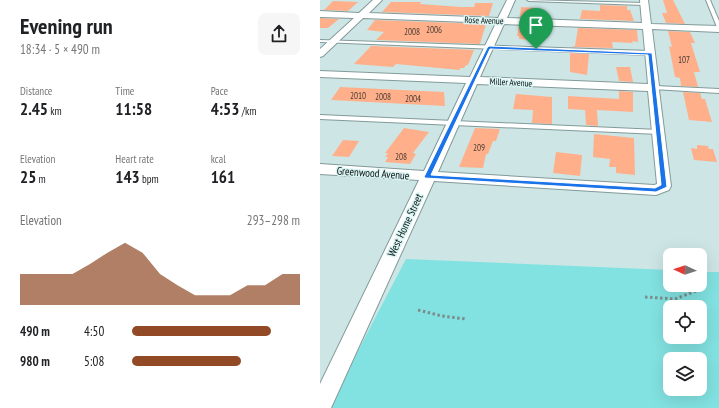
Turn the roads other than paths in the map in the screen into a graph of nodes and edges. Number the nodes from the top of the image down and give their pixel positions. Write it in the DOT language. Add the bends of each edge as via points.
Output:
graph roads {
  1 [pos="378,0"];
  2 [pos="511,0"];
  3 [pos="529,0"];
  4 [pos="644,2"];
  5 [pos="710,3"];
  6 [pos="320,14"];
  7 [pos="361,16"];
  8 [pos="501,21"];
  9 [pos="647,26"];
  10 [pos="719,28"];
  11 [pos="320,41"];
  12 [pos="334,41"];
  13 [pos="489,48"];
  14 [pos="650,53"];
  15 [pos="320,54"];
  16 [pos="320,74"];
  17 [pos="473,80"];
  18 [pos="655,88"];
  19 [pos="719,91"];
  20 [pos="320,117"];
  21 [pos="452,123"];
  22 [pos="659,132"];
  23 [pos="320,169"];
  24 [pos="428,177"];
  25 [pos="320,408"];
  1 -- 7 [label="street"];
  2 -- 8 [label="street, West Home Street"];
  3 -- 4 [label="lane"];
  4 -- 9 [label="street"];
  5 -- 10 [label="lane"];
  6 -- 7 [label="street, Rose Avenue"];
  7 -- 8 [label="street, Rose Avenue"];
  7 -- 12 [label="street"];
  8 -- 9 [label="street, Rose Avenue"];
  8 -- 13 [label="street, West Home Street"];
  9 -- 10 [label="street, Rose Avenue"];
  9 -- 14 [label="street"];
  11 -- 12 [label="lane"];
  12 -- 13 [label="lane"];
  12 -- 15 [label="street"];
  13 -- 14 [label="lane"];
  13 -- 17 [label="street, West Home Street"];
  14 -- 18 [label="street"];
  16 -- 17 [label="street, Miller Avenue"];
  17 -- 18 [label="street, Miller Avenue"];
  17 -- 21 [label="street, West Home Street"];
  18 -- 19 [label="lane"];
  18 -- 22 [label="street"];
  20 -- 21 [label="lane"];
  21 -- 22 [label="lane"];
  21 -- 24 [label="street, West Home Street"];
  22 -- 24 [label="street, Greenwood Avenue" via="664,186 656,190"];
  23 -- 24 [label="street, Greenwood Avenue"];
  24 -- 25 [label="street, West Home Street"];
}
